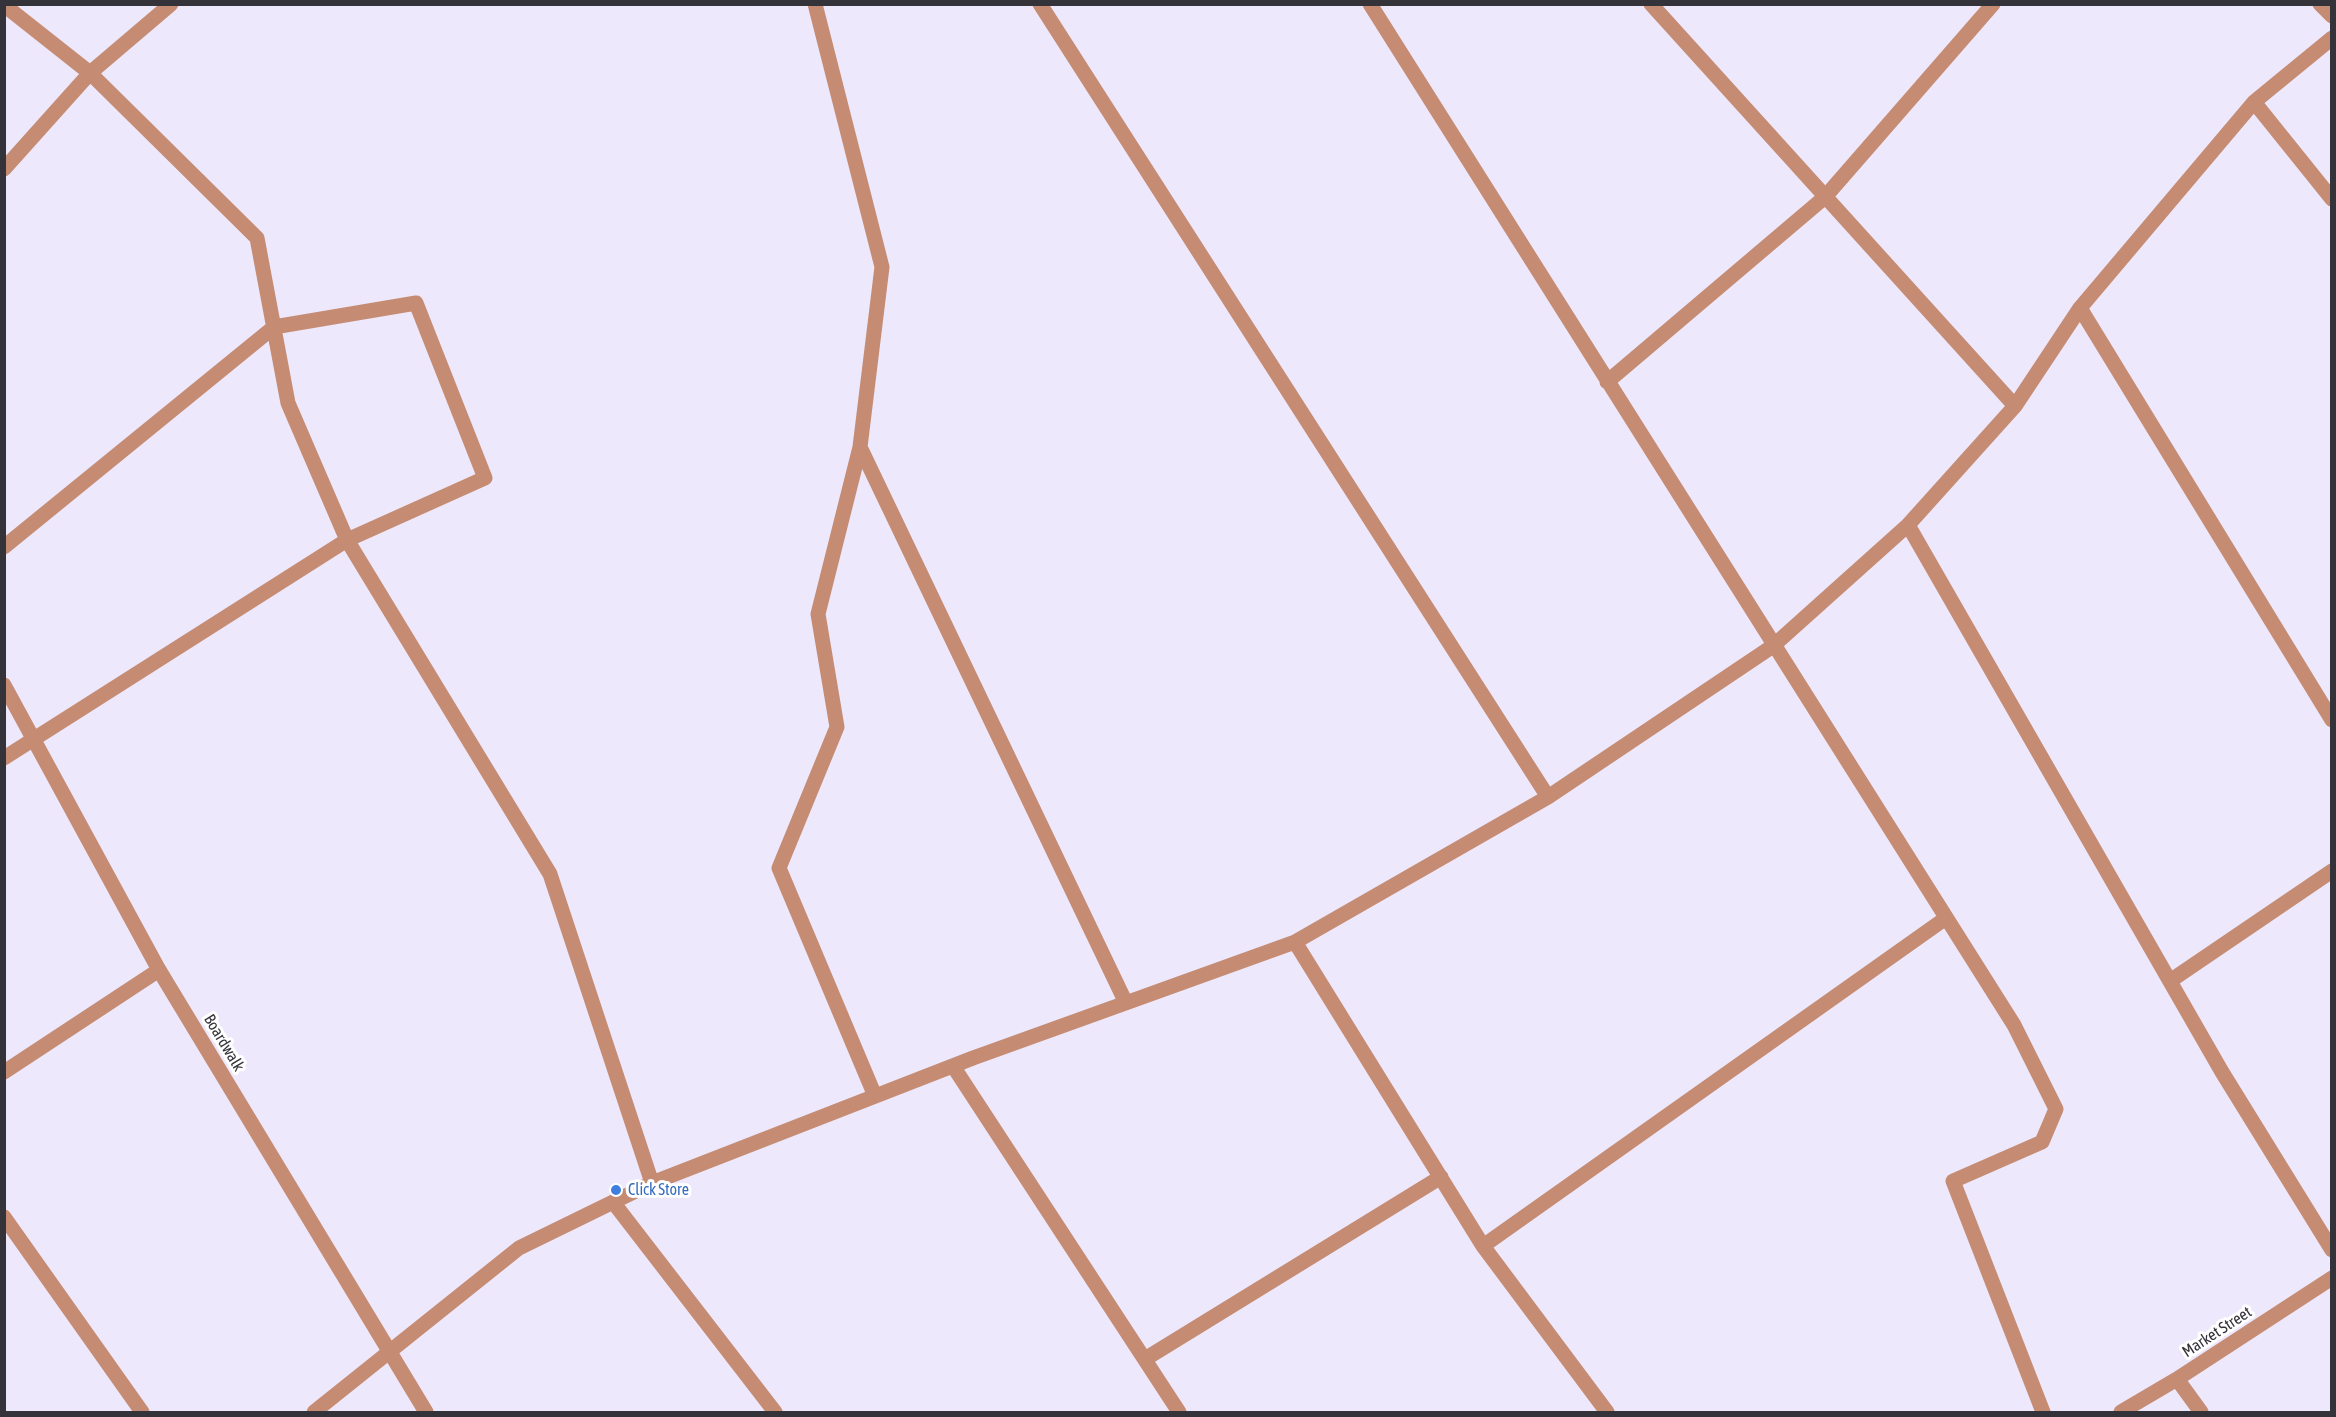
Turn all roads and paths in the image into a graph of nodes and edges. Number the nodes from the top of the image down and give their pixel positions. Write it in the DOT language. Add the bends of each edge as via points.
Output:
graph roads {
  1 [pos="171,4"];
  2 [pos="814,4"];
  3 [pos="1040,4"];
  4 [pos="1370,4"];
  5 [pos="1651,4"];
  6 [pos="1993,4"];
  7 [pos="2320,4"];
  8 [pos="4,5"];
  9 [pos="2331,16"];
  10 [pos="2331,38"];
  11 [pos="90,73"];
  12 [pos="2254,102"];
  13 [pos="4,169"];
  14 [pos="1825,197"];
  15 [pos="2331,199"];
  16 [pos="2080,308"];
  17 [pos="274,327"];
  18 [pos="1607,382"];
  19 [pos="2015,406"];
  20 [pos="860,447"];
  21 [pos="1908,525"];
  22 [pos="347,540"];
  23 [pos="4,547"];
  24 [pos="1773,646"];
  25 [pos="4,685"];
  26 [pos="2331,720"];
  27 [pos="34,739"];
  28 [pos="4,758"];
  29 [pos="1548,797"];
  30 [pos="2331,871"];
  31 [pos="1946,918"];
  32 [pos="1295,942"];
  33 [pos="159,970"];
  34 [pos="2170,981"];
  35 [pos="1126,1003"];
  36 [pos="953,1066"];
  37 [pos="4,1071"];
  38 [pos="875,1096"];
  39 [pos="1441,1177"];
  40 [pos="652,1183"];
  41 [pos="613,1203"];
  42 [pos="4,1217"];
  43 [pos="1483,1246"];
  44 [pos="2331,1250"];
  45 [pos="2331,1278"];
  46 [pos="390,1353"];
  47 [pos="1145,1359"];
  48 [pos="2177,1379"];
  49 [pos="142,1413"];
  50 [pos="314,1413"];
  51 [pos="426,1413"];
  52 [pos="775,1413"];
  53 [pos="1179,1413"];
  54 [pos="1607,1413"];
  55 [pos="2043,1413"];
  56 [pos="2121,1413"];
  57 [pos="2200,1413"];
  1 -- 11 [label="street"];
  2 -- 20 [label="street" via="882,267"];
  3 -- 29 [label="street"];
  4 -- 18 [label="street"];
  5 -- 14 [label="street"];
  6 -- 14 [label="street"];
  7 -- 9 [label="street"];
  8 -- 11 [label="street"];
  10 -- 12 [label="street"];
  11 -- 13 [label="street"];
  11 -- 17 [label="street" via="257,238"];
  12 -- 15 [label="street"];
  12 -- 16 [label="street"];
  14 -- 18 [label="street"];
  14 -- 19 [label="street"];
  16 -- 19 [label="street"];
  16 -- 26 [label="street"];
  17 -- 22 [label="street" via="288,402"];
  17 -- 22 [label="street" via="416,303 485,478"];
  17 -- 23 [label="street"];
  18 -- 24 [label="street"];
  19 -- 21 [label="street"];
  20 -- 35 [label="street"];
  20 -- 38 [label="street" via="818,614 837,727 779,868"];
  21 -- 24 [label="street"];
  21 -- 34 [label="street"];
  22 -- 27 [label="street"];
  22 -- 40 [label="street" via="550,874"];
  24 -- 29 [label="street"];
  24 -- 31 [label="street"];
  25 -- 27 [label="street, Boardwalk"];
  27 -- 28 [label="street"];
  27 -- 33 [label="street, Boardwalk"];
  29 -- 32 [label="street"];
  30 -- 34 [label="street"];
  31 -- 43 [label="street"];
  31 -- 55 [label="street" via="2014,1026 2056,1110 2042,1142 1953,1181"];
  32 -- 35 [label="street"];
  32 -- 39 [label="street"];
  33 -- 37 [label="street"];
  33 -- 46 [label="street, Boardwalk"];
  34 -- 44 [label="street"];
  35 -- 36 [label="street"];
  36 -- 38 [label="street"];
  36 -- 47 [label="street"];
  38 -- 40 [label="street"];
  39 -- 43 [label="street"];
  39 -- 47 [label="street"];
  40 -- 41 [label="street"];
  41 -- 46 [label="street" via="519,1248"];
  41 -- 52 [label="street"];
  42 -- 49 [label="street"];
  43 -- 54 [label="street"];
  45 -- 48 [label="street, Market Street"];
  46 -- 50 [label="street"];
  46 -- 51 [label="street, Boardwalk"];
  47 -- 53 [label="street"];
  48 -- 56 [label="street, Market Street"];
  48 -- 57 [label="street"];
}
